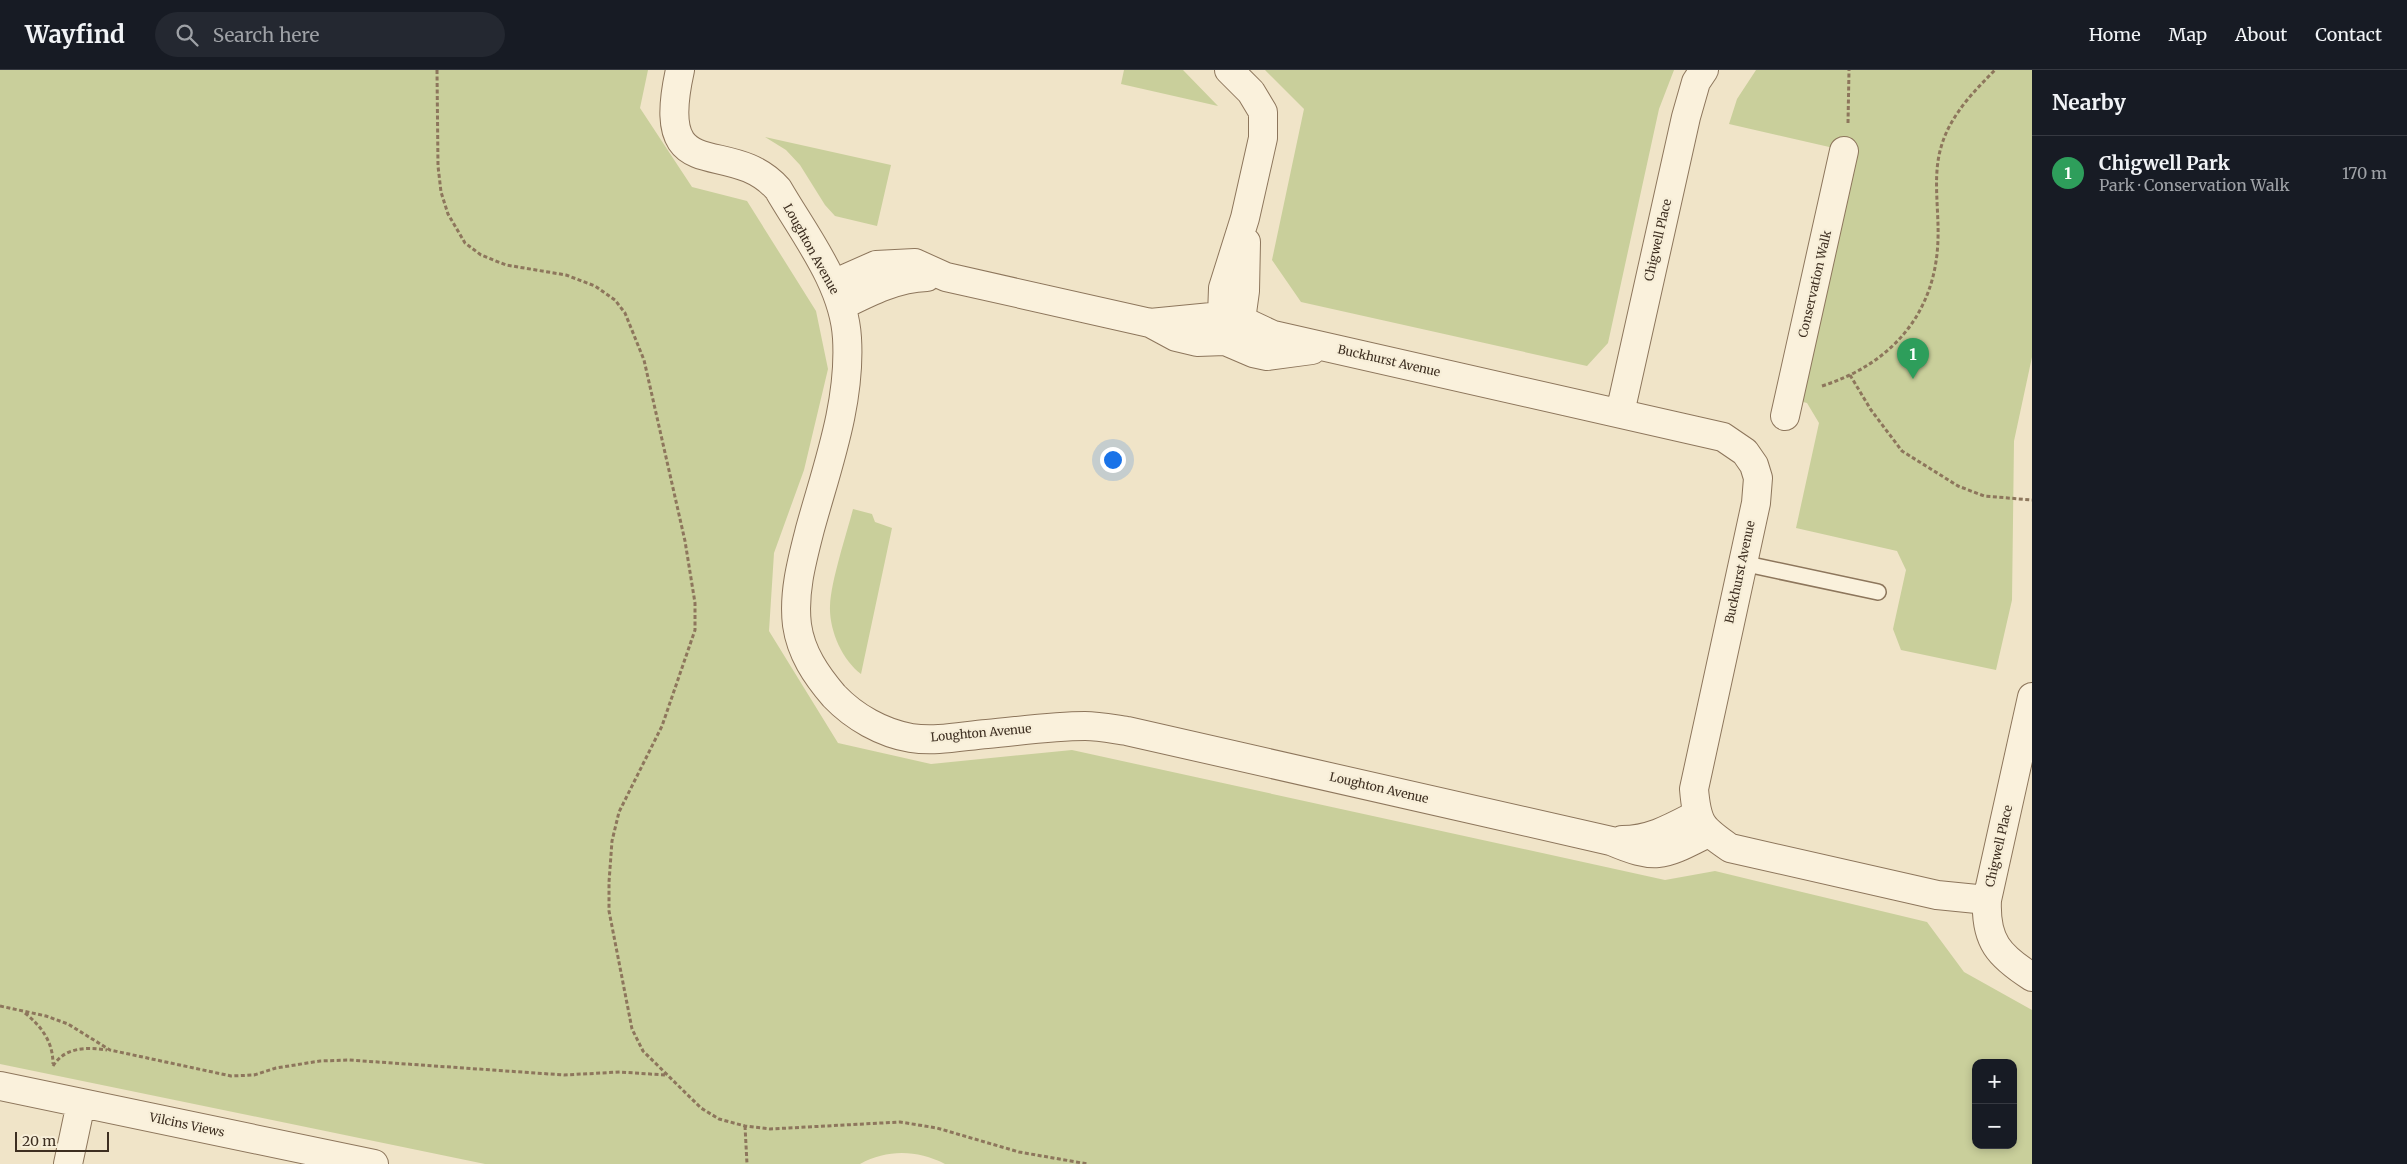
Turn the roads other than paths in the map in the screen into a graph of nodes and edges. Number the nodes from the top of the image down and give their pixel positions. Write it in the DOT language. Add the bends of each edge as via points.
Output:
graph roads {
  1 [pos="680,70"];
  2 [pos="1229,70"];
  3 [pos="1704,70"];
  4 [pos="1844,151"];
  5 [pos="837,295"];
  6 [pos="1229,326"];
  7 [pos="1620,413"];
  8 [pos="1785,416"];
  9 [pos="1742,562"];
  10 [pos="1878,592"];
  11 [pos="2032,697"];
  12 [pos="1702,824"];
  13 [pos="1987,900"];
  14 [pos="2032,977"];
  15 [pos="0,1086"];
  16 [pos="81,1103"];
  17 [pos="68,1164"];
  18 [pos="374,1164"];
  1 -- 5 [label="street, Loughton Avenue" via="673,116 681,140 691,151 753,170 768,178 778,189"];
  2 -- 6 [label="street" via="1251,92 1263,112 1263,138 1245,218 1224,288"];
  3 -- 7 [label="street, Chigwell Place" via="1696,82 1686,117"];
  4 -- 8 [label="street, Conservation Walk"];
  5 -- 6 [label="street, Buckhurst Avenue" via="876,265 915,263 946,277 1150,323 1176,337 1197,342"];
  5 -- 12 [label="street, Loughton Avenue" via="847,336 847,371 843,404 802,562 797,625 806,655 819,679 841,703 862,719 911,738 940,739 1087,726 1127,731 1611,841 1638,840"];
  6 -- 7 [label="street, Buckhurst Avenue" via="1253,353 1268,356 1294,354 1326,347"];
  7 -- 9 [label="street, Buckhurst Avenue" via="1723,437 1746,452 1758,478 1756,503"];
  9 -- 10 [label="lane"];
  9 -- 12 [label="street, Buckhurst Avenue" via="1694,789"];
  11 -- 13 [label="street, Chigwell Place"];
  12 -- 13 [label="street" via="1730,848 1937,895"];
  13 -- 14 [label="street, Chigwell Place" via="1986,917 1995,946 2003,957"];
  15 -- 16 [label="street, Vilcins Views"];
  16 -- 17 [label="street"];
  16 -- 18 [label="street, Vilcins Views"];
}
